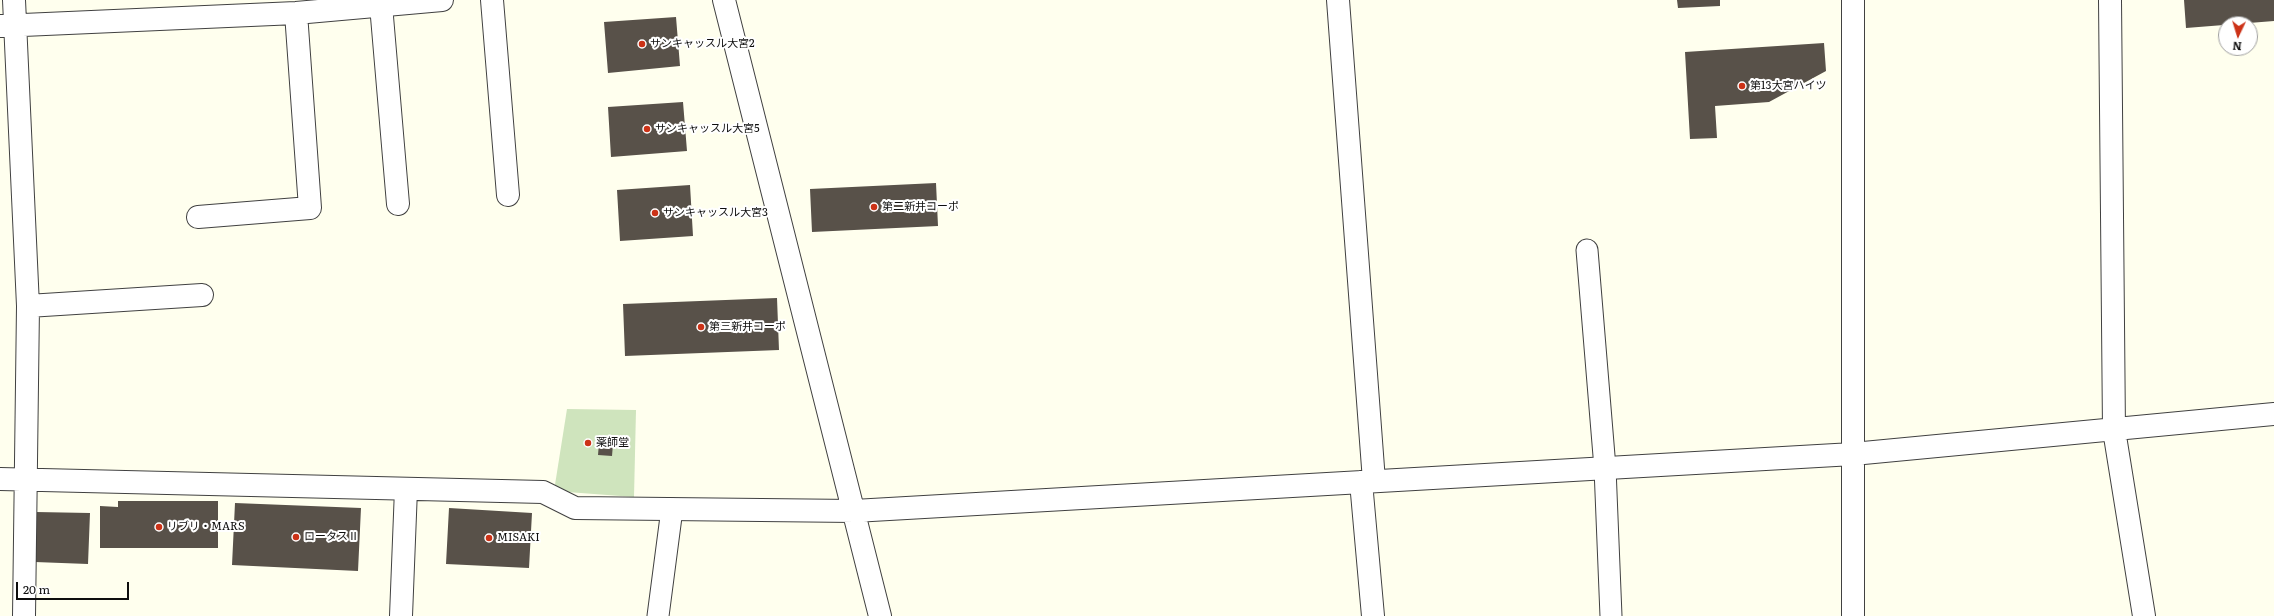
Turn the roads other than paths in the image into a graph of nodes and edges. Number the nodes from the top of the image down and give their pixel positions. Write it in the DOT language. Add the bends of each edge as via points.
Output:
graph roads {
  1 [pos="14,0"];
  2 [pos="442,0"];
  3 [pos="492,0"];
  4 [pos="724,0"];
  5 [pos="1338,0"];
  6 [pos="1853,0"];
  7 [pos="2110,0"];
  8 [pos="381,5"];
  9 [pos="296,13"];
  10 [pos="8,26"];
  11 [pos="508,195"];
  12 [pos="398,204"];
  13 [pos="198,217"];
  14 [pos="1587,250"];
  15 [pos="202,295"];
  16 [pos="28,306"];
  17 [pos="2274,414"];
  18 [pos="2114,430"];
  19 [pos="1853,454"];
  20 [pos="1605,468"];
  21 [pos="0,478"];
  22 [pos="26,480"];
  23 [pos="1367,482"];
  24 [pos="406,490"];
  25 [pos="672,509"];
  26 [pos="854,511"];
  27 [pos="24,616"];
  28 [pos="402,616"];
  29 [pos="658,616"];
  30 [pos="880,616"];
  31 [pos="1373,616"];
  32 [pos="1611,616"];
  33 [pos="1853,616"];
  34 [pos="2144,616"];
  1 -- 10 [label="street"];
  2 -- 8 [label="street"];
  3 -- 11 [label="street"];
  4 -- 26 [label="street"];
  5 -- 23 [label="street"];
  6 -- 19 [label="street"];
  7 -- 18 [label="street"];
  8 -- 9 [label="street"];
  8 -- 12 [label="street"];
  9 -- 10 [label="street"];
  9 -- 13 [label="street" via="310,208"];
  10 -- 16 [label="street"];
  14 -- 20 [label="lane"];
  15 -- 16 [label="street"];
  16 -- 22 [label="street"];
  17 -- 18 [label="street"];
  18 -- 19 [label="street"];
  18 -- 34 [label="street"];
  19 -- 20 [label="street"];
  19 -- 33 [label="street"];
  20 -- 23 [label="street"];
  20 -- 32 [label="lane"];
  21 -- 22 [label="street"];
  22 -- 24 [label="street"];
  22 -- 27 [label="street"];
  23 -- 26 [label="street"];
  23 -- 31 [label="street"];
  24 -- 25 [label="street" via="543,492 575,508"];
  24 -- 28 [label="street"];
  25 -- 26 [label="street"];
  25 -- 29 [label="lane"];
  26 -- 30 [label="street"];
}
